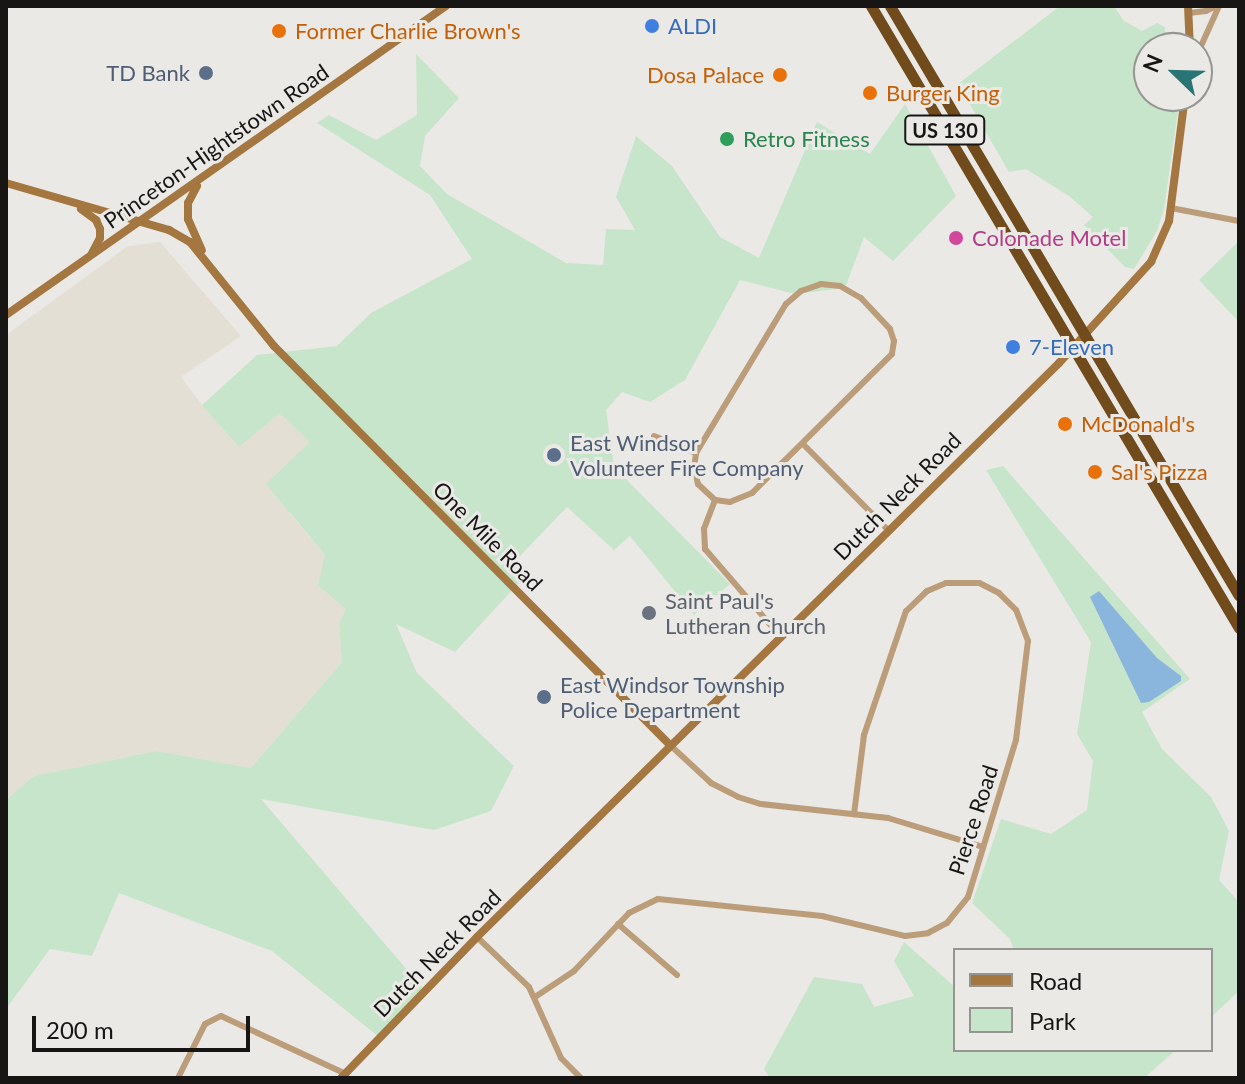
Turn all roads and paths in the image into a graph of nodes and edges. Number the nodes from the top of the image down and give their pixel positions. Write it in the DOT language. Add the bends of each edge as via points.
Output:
graph roads {
  1 [pos="443,6"];
  2 [pos="871,6"];
  3 [pos="890,6"];
  4 [pos="1218,6"];
  5 [pos="1188,9"];
  6 [pos="1189,32"];
  7 [pos="1207,32"];
  8 [pos="900,56"];
  9 [pos="922,61"];
  10 [pos="1183,112"];
  11 [pos="206,176"];
  12 [pos="6,183"];
  13 [pos="70,203"];
  14 [pos="1171,208"];
  15 [pos="1239,221"];
  16 [pos="140,222"];
  17 [pos="206,258"];
  18 [pos="87,259"];
  19 [pos="6,315"];
  20 [pos="1084,334"];
  21 [pos="1073,347"];
  22 [pos="654,436"];
  23 [pos="803,444"];
  24 [pos="696,453"];
  25 [pos="715,500"];
  26 [pos="888,530"];
  27 [pos="1239,596"];
  28 [pos="1239,628"];
  29 [pos="780,636"];
  30 [pos="670,745"];
  31 [pos="854,814"];
  32 [pos="983,847"];
  33 [pos="618,924"];
  34 [pos="477,937"];
  35 [pos="677,975"];
  36 [pos="535,997"];
  37 [pos="343,1075"];
  38 [pos="178,1078"];
  39 [pos="581,1078"];
  1 -- 11 [label="street, Princeton-Hightstown Road"];
  2 -- 8 [label="highway, US 130"];
  3 -- 9 [label="highway, US 130"];
  4 -- 5 [label="street"];
  4 -- 7 [label="street"];
  5 -- 6 [label="street"];
  8 -- 9 [label="highway"];
  8 -- 21 [label="highway, US 130"];
  9 -- 20 [label="highway, US 130"];
  10 -- 14 [label="street, Dutch Neck Road"];
  11 -- 16 [label="street, Princeton-Hightstown Road"];
  11 -- 17 [label="street" via="191,195 187,211"];
  12 -- 13 [label="street, One Mile Road"];
  13 -- 16 [label="street, One Mile Road"];
  13 -- 18 [label="street" via="96,220 100,229"];
  14 -- 15 [label="street"];
  14 -- 20 [label="street, Dutch Neck Road" via="1151,262"];
  16 -- 17 [label="street, One Mile Road" via="180,235"];
  16 -- 18 [label="street, Princeton-Hightstown Road"];
  17 -- 30 [label="street, One Mile Road" via="274,346"];
  18 -- 19 [label="street, Princeton-Hightstown Road"];
  20 -- 21 [label="street, Dutch Neck Road"];
  20 -- 27 [label="highway, US 130"];
  21 -- 26 [label="street, Dutch Neck Road"];
  21 -- 28 [label="highway, US 130"];
  22 -- 24 [label="street"];
  23 -- 24 [label="street" via="887,362 894,348 890,329 861,298 840,286 810,287 786,304"];
  23 -- 25 [label="street" via="748,497"];
  23 -- 26 [label="street"];
  24 -- 25 [label="street" via="698,484"];
  25 -- 29 [label="street" via="704,529 705,549"];
  26 -- 29 [label="street, Dutch Neck Road"];
  29 -- 30 [label="street, Dutch Neck Road"];
  30 -- 31 [label="street, One Mile Road" via="711,783 738,797"];
  30 -- 34 [label="street, Dutch Neck Road"];
  31 -- 32 [label="street, One Mile Road" via="905,821"];
  31 -- 32 [label="street, Pierce Road" via="864,735 901,620 912,603 936,586 979,583 1016,610 1028,653 1012,760"];
  32 -- 33 [label="street, Pierce Road" via="968,897 956,915 938,929 917,935 896,935 822,916 668,899 641,905"];
  33 -- 35 [label="street"];
  33 -- 36 [label="street, Pierce Road" via="574,971"];
  34 -- 36 [label="street"];
  34 -- 37 [label="street, Dutch Neck Road"];
  36 -- 39 [label="street" via="561,1058"];
  37 -- 38 [label="street" via="221,1016 205,1024"];
}
